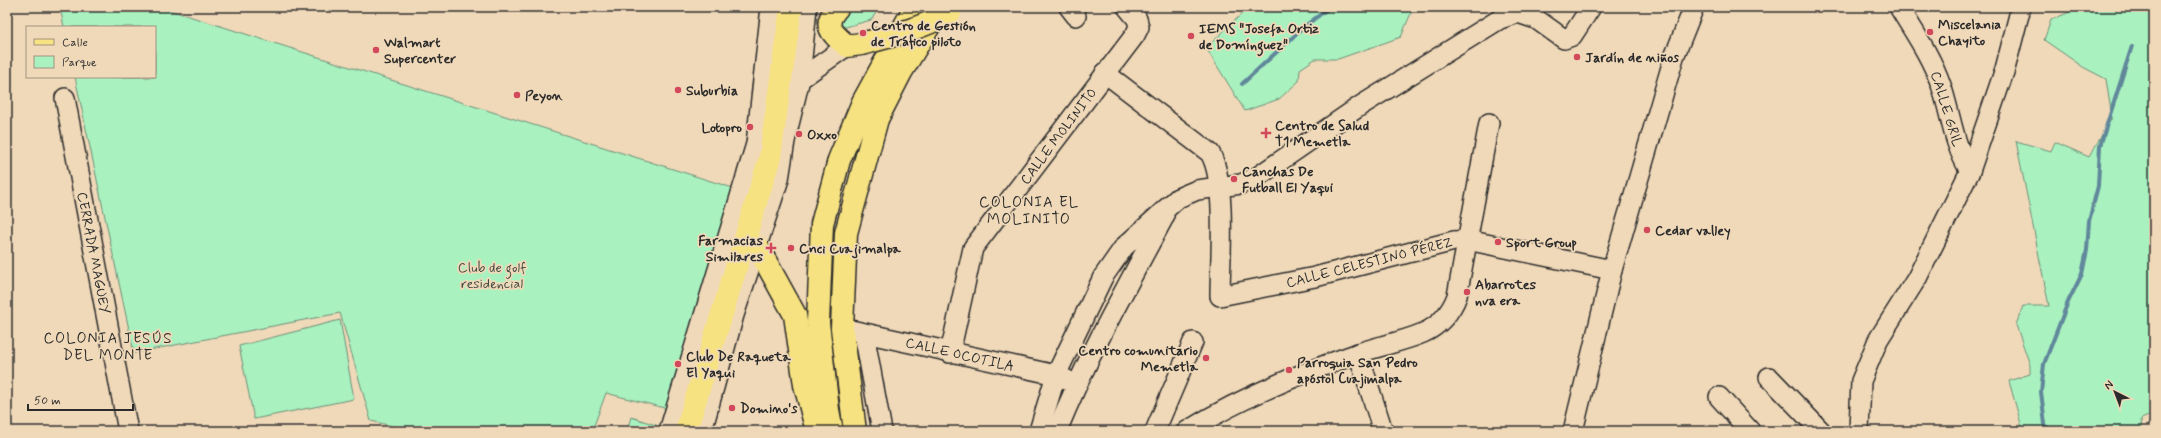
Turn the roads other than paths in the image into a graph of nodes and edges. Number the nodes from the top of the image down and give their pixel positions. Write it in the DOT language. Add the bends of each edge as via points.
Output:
graph roads {
  1 [pos="771,7"];
  2 [pos="791,7"];
  3 [pos="807,7"];
  4 [pos="915,7"];
  5 [pos="941,7"];
  6 [pos="959,7"];
  7 [pos="1127,7"];
  8 [pos="1591,7"];
  9 [pos="1694,7"];
  10 [pos="1899,7"];
  11 [pos="2021,7"];
  12 [pos="830,13"];
  13 [pos="854,45"];
  14 [pos="1105,73"];
  15 [pos="800,79"];
  16 [pos="65,98"];
  17 [pos="1489,123"];
  18 [pos="1970,171"];
  19 [pos="1220,185"];
  20 [pos="1170,205"];
  21 [pos="1467,240"];
  22 [pos="757,246"];
  23 [pos="1612,270"];
  24 [pos="842,328"];
  25 [pos="864,333"];
  26 [pos="1193,342"];
  27 [pos="950,352"];
  28 [pos="1358,354"];
  29 [pos="1056,375"];
  30 [pos="1769,377"];
  31 [pos="1076,384"];
  32 [pos="1719,397"];
  33 [pos="128,431"];
  34 [pos="669,431"];
  35 [pos="686,431"];
  36 [pos="702,431"];
  37 [pos="817,431"];
  38 [pos="832,431"];
  39 [pos="855,431"];
  40 [pos="882,431"];
  41 [pos="1039,431"];
  42 [pos="1057,431"];
  43 [pos="1155,431"];
  44 [pos="1187,431"];
  45 [pos="1383,431"];
  46 [pos="1573,431"];
  47 [pos="1750,431"];
  48 [pos="1821,431"];
  49 [pos="1859,431"];
  1 -- 34 [label="street" via="756,144"];
  2 -- 35 [label="main road" via="770,157"];
  3 -- 15 [label="street"];
  4 -- 38 [label="main road" via="860,109 839,160 822,224 818,323"];
  5 -- 24 [label="main road" via="900,72 877,119 846,232"];
  6 -- 13 [label="main road, bridge" via="925,26"];
  7 -- 14 [label="street, CALLE MOLINITO" via="1137,19 1139,27"];
  8 -- 19 [label="street" via="1572,36 1564,39 1536,19 1518,13 1500,19 1360,106 1256,177 1241,184"];
  9 -- 23 [label="street" via="1674,57"];
  10 -- 18 [label="street, CALLE GRIL" via="1933,64 1955,140"];
  11 -- 18 [label="street" via="2005,69"];
  12 -- 13 [label="main road" via="830,31"];
  13 -- 15 [label="street"];
  14 -- 19 [label="street" via="1210,153 1217,167"];
  14 -- 27 [label="street, CALLE MOLINITO" via="973,248"];
  15 -- 22 [label="street" via="779,179"];
  16 -- 33 [label="street, CERRADA MAGUEY"];
  17 -- 21 [label="street"];
  18 -- 49 [label="street" via="1917,278 1875,347 1861,381"];
  19 -- 20 [label="street" via="1188,193"];
  19 -- 21 [label="street, CALLE CELESTINO PÉREZ" via="1220,296 1314,277 1454,241"];
  20 -- 29 [label="street" via="1124,247 1103,277"];
  20 -- 31 [label="street"];
  21 -- 23 [label="street, CALLE CELESTINO PÉREZ"];
  21 -- 28 [label="street" via="1457,296 1453,308 1444,318 1423,333"];
  22 -- 36 [label="street" via="734,315"];
  22 -- 37 [label="main road" via="795,314 805,385"];
  23 -- 46 [label="street"];
  24 -- 25 [label="street, CALLE OCOTILA"];
  24 -- 39 [label="main road"];
  25 -- 27 [label="street, CALLE OCOTILA"];
  25 -- 40 [label="street"];
  26 -- 43 [label="street"];
  27 -- 29 [label="street, CALLE OCOTILA"];
  28 -- 44 [label="street" via="1314,369 1215,414"];
  28 -- 45 [label="street"];
  29 -- 31 [label="street, CALLE OCOTILA"];
  29 -- 41 [label="street"];
  30 -- 48 [label="street"];
  31 -- 42 [label="street"];
  32 -- 47 [label="street"];
}
